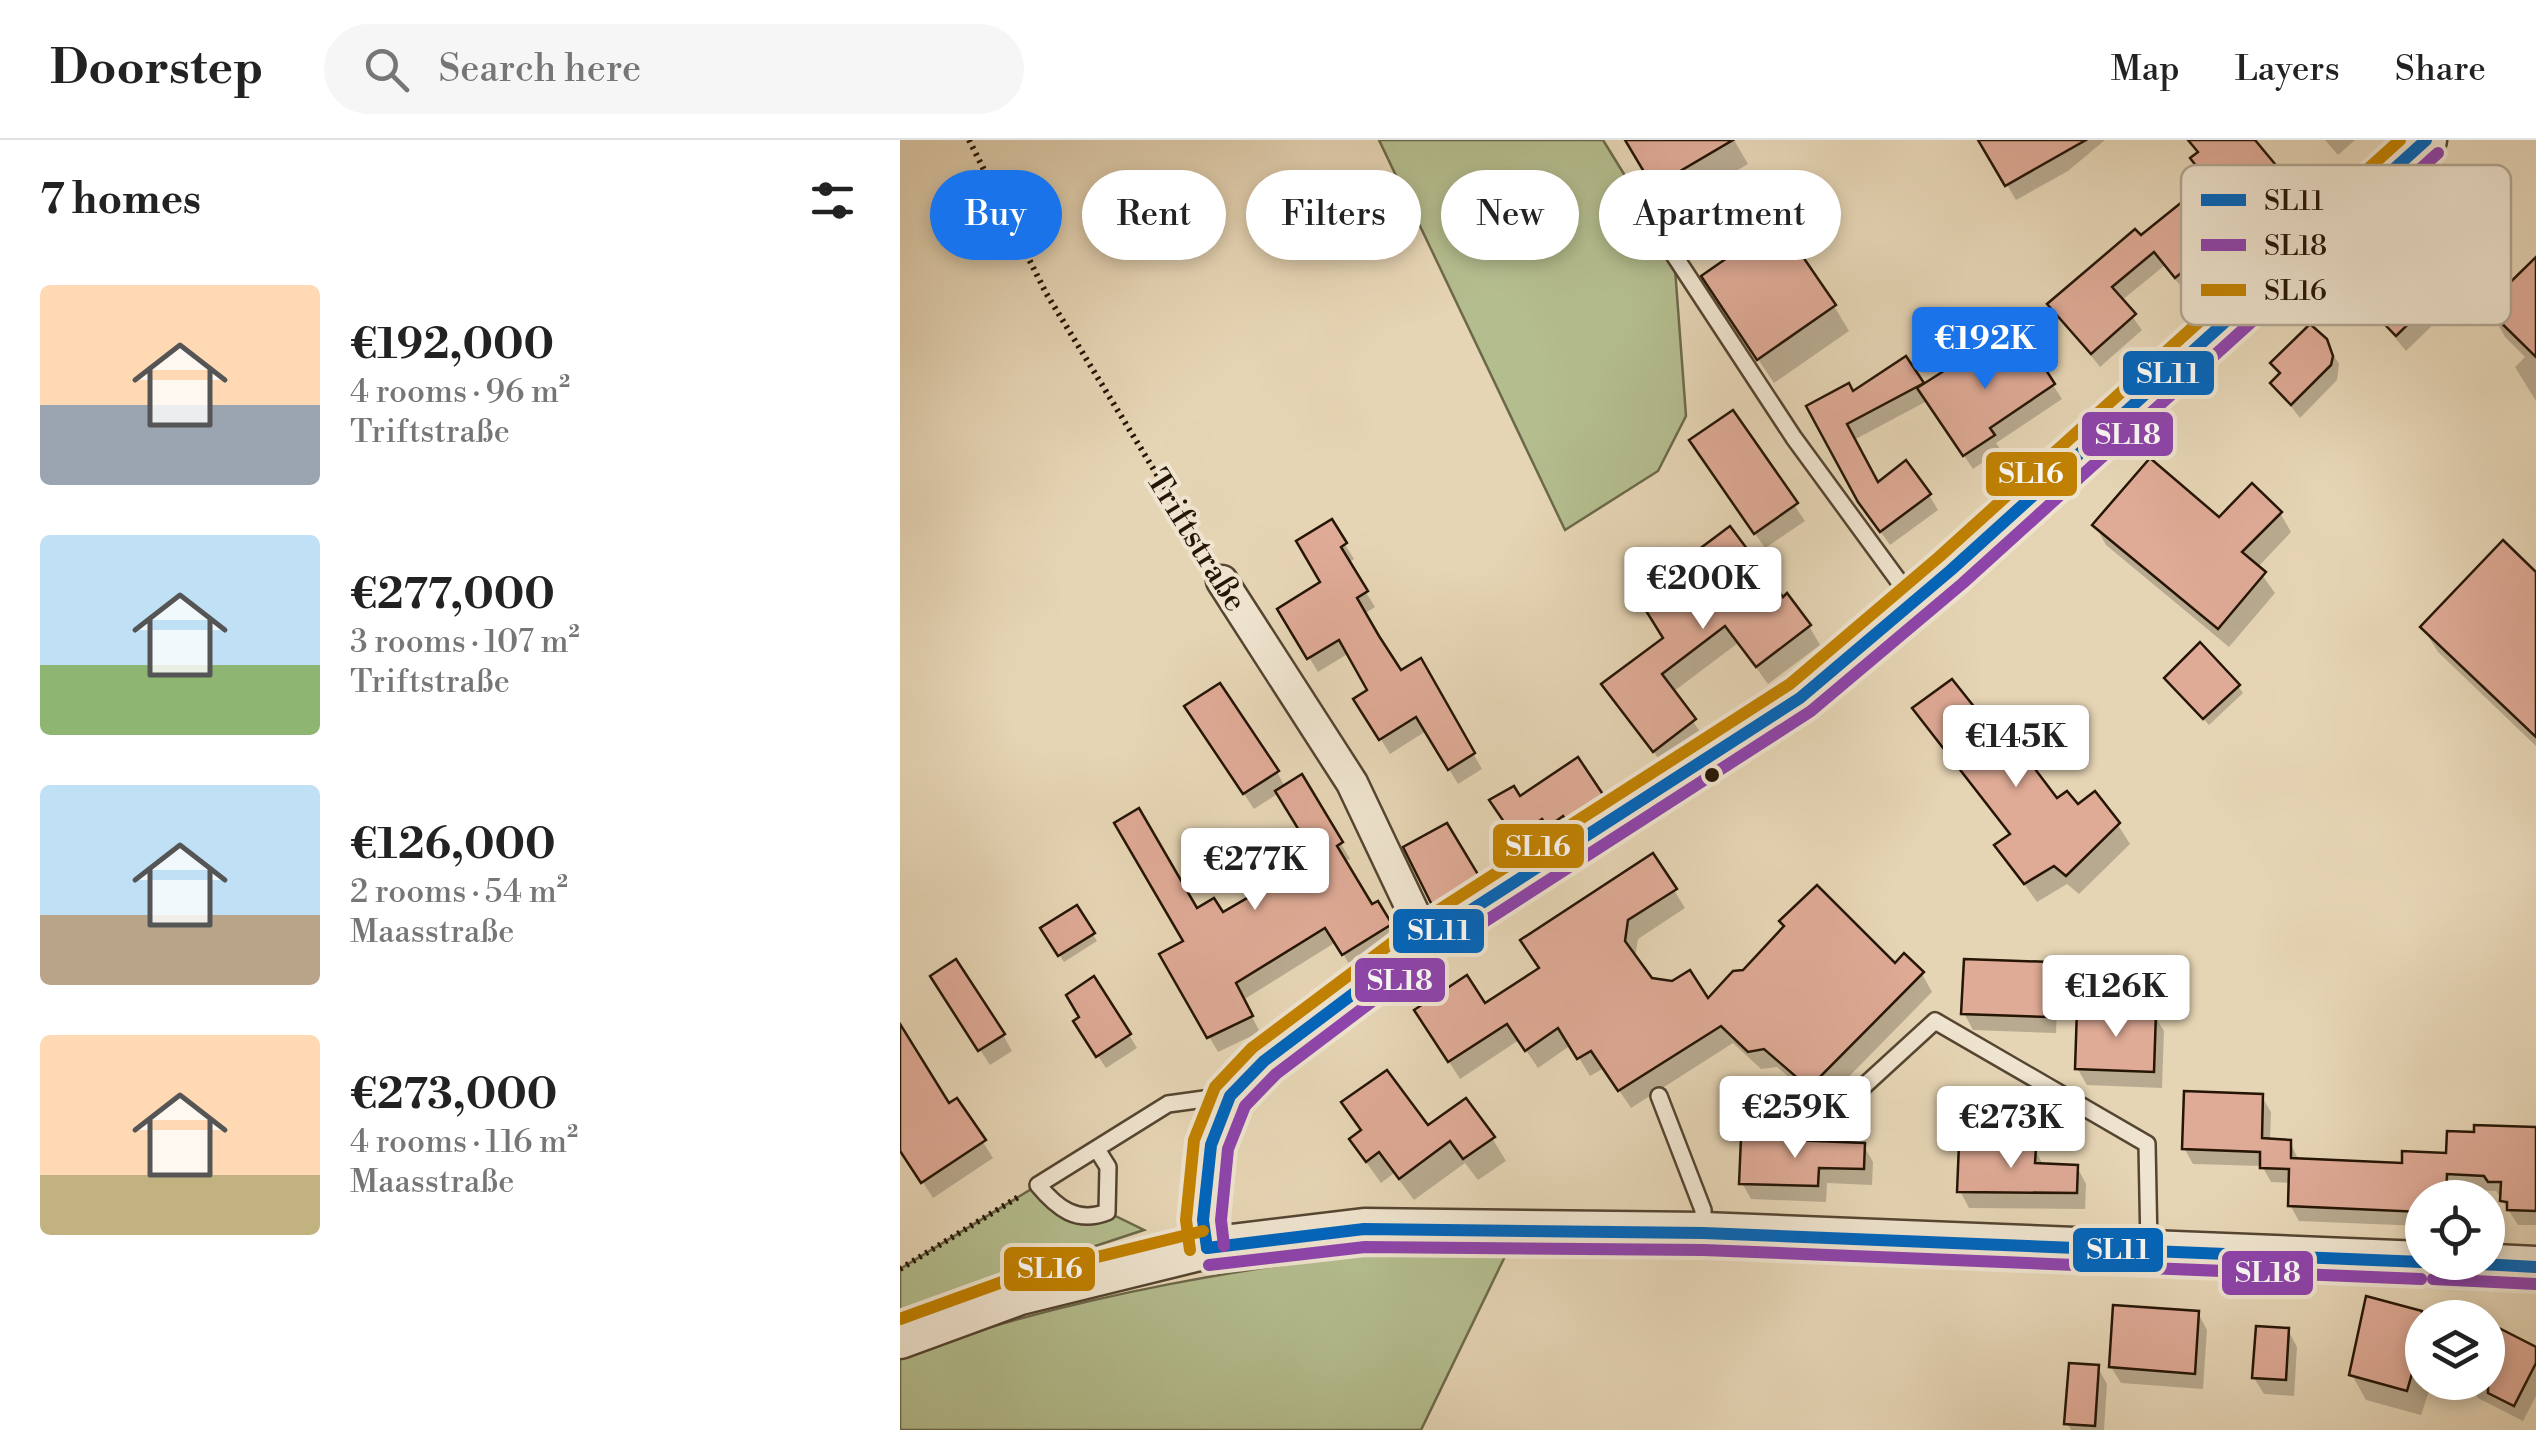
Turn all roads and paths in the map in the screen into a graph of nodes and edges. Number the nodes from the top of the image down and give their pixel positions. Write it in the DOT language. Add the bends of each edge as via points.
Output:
graph roads {
  1 [pos="970,140"];
  2 [pos="2426,140"];
  3 [pos="2398,165"];
  4 [pos="1677,260"];
  5 [pos="2221,325"];
  6 [pos="1222,581"];
  7 [pos="1914,602"];
  8 [pos="1426,939"];
  9 [pos="1230,1096"];
  10 [pos="1659,1096"];
  11 [pos="1852,1097"];
  12 [pos="1098,1151"];
  13 [pos="1038,1185"];
  14 [pos="1703,1233"];
  15 [pos="1207,1248"];
  16 [pos="2149,1251"];
  17 [pos="2405,1261"];
  18 [pos="2505,1265"];
  19 [pos="2536,1266"];
  20 [pos="900,1268"];
  21 [pos="900,1338"];
  1 -- 6 [label="path, Triftstraße" via="1046,293"];
  2 -- 3 [label="street"];
  4 -- 7 [label="lane" via="1794,438"];
  5 -- 7 [label="street"];
  6 -- 8 [label="street, Triftstraße" via="1352,784"];
  7 -- 8 [label="street" via="1800,698"];
  8 -- 9 [label="street" via="1264,1061"];
  9 -- 12 [label="lane" via="1168,1104"];
  9 -- 15 [label="street" via="1211,1145 1203,1220"];
  10 -- 14 [label="lane" via="1703,1210"];
  11 -- 16 [label="lane" via="1935,1021 2147,1144"];
  12 -- 13 [label="lane"];
  12 -- 13 [label="lane" via="1108,1167 1107,1212 1075,1216"];
  13 -- 20 [label="path"];
  14 -- 15 [label="street" via="1364,1229"];
  14 -- 16 [label="street"];
  15 -- 21 [label="street" via="1020,1294"];
  16 -- 17 [label="street"];
  18 -- 19 [label="street"];
}
